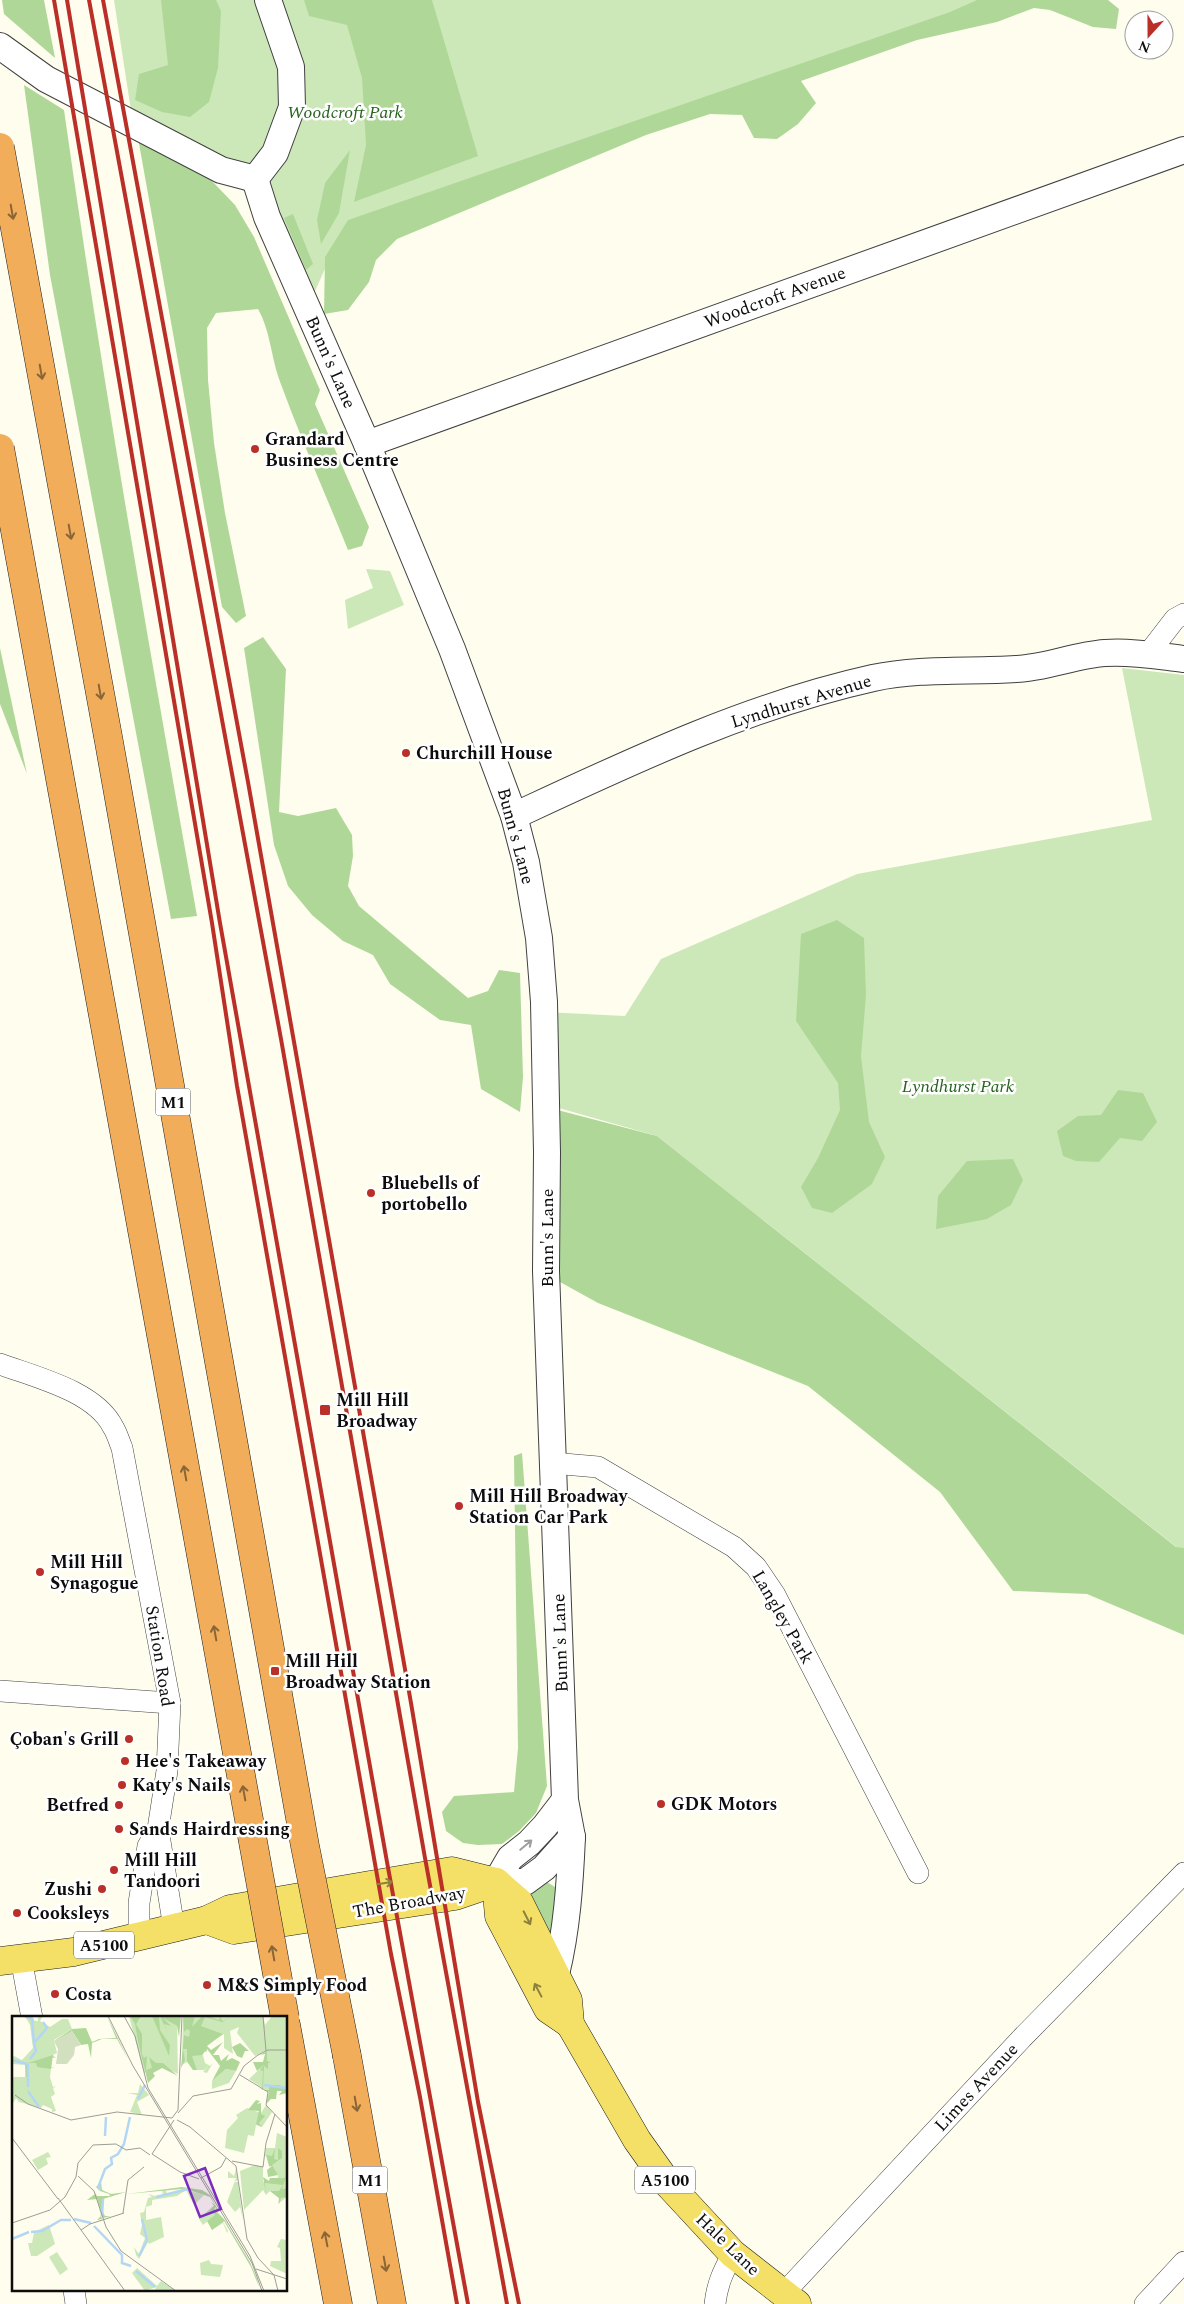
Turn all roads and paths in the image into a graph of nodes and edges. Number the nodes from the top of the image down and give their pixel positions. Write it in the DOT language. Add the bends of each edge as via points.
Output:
graph roads {
  1 [pos="268,0"];
  2 [pos="0,46"];
  3 [pos="0,147"];
  4 [pos="1184,150"];
  5 [pos="255,179"];
  6 [pos="367,444"];
  7 [pos="0,448"];
  8 [pos="1184,614"];
  9 [pos="1148,654"];
  10 [pos="1184,659"];
  11 [pos="514,816"];
  12 [pos="0,1364"];
  13 [pos="552,1463"];
  14 [pos="0,1691"];
  15 [pos="170,1703"];
  16 [pos="565,1800"];
  17 [pos="158,1829"];
  18 [pos="572,1837"];
  19 [pos="918,1873"];
  20 [pos="1179,1878"];
  21 [pos="496,1882"];
  22 [pos="174,1928"];
  23 [pos="139,1936"];
  24 [pos="11,1960"];
  25 [pos="556,1974"];
  26 [pos="31,2016"];
  27 [pos="285,2016"];
  28 [pos="570,2024"];
  29 [pos="288,2035"];
  30 [pos="733,2254"];
  31 [pos="1184,2262"];
  32 [pos="790,2299"];
  33 [pos="338,2304"];
  34 [pos="392,2304"];
  35 [pos="715,2304"];
  36 [pos="1145,2304"];
  1 -- 5 [label="street" via="291,67 292,107 275,153"];
  2 -- 5 [label="street" via="46,79 220,170"];
  3 -- 34 [label="highway, M1, one-way, bridge" via="305,1846"];
  4 -- 6 [label="street, Woodcroft Avenue"];
  5 -- 6 [label="street, Bunn's Lane" via="268,217"];
  6 -- 11 [label="street, Bunn's Lane" via="452,648"];
  27 -- 7 [label="highway, one-way, bridge"];
  8 -- 9 [label="street" via="1175,619"];
  9 -- 10 [label="street, Lyndhurst Avenue"];
  9 -- 11 [label="street, Lyndhurst Avenue" via="1105,653 1018,669 924,671 873,678 748,713"];
  11 -- 13 [label="street, Bunn's Lane" via="539,938 544,1002 546,1271"];
  12 -- 15 [label="street, Station Road" via="69,1390 94,1404 113,1425 122,1448"];
  13 -- 16 [label="street, Bunn's Lane"];
  13 -- 19 [label="street, Langley Park" via="598,1467 734,1547 756,1567 775,1595"];
  14 -- 15 [label="street"];
  15 -- 17 [label="street, Station Road" via="167,1771"];
  16 -- 18 [label="street, Bunn's Lane"];
  21 -- 16 [label="street, one-way" via="510,1858 535,1837"];
  17 -- 22 [label="street, Station Road"];
  17 -- 23 [label="street, Station Road" via="148,1846 139,1903"];
  18 -- 21 [label="street" via="544,1868 525,1882"];
  18 -- 25 [label="street, Bunn's Lane" via="570,1881"];
  20 -- 32 [label="street, Limes Avenue" via="1022,2038"];
  21 -- 22 [label="main road, The Broadway / A5100" via="452,1871 230,1909 207,1920"];
  21 -- 25 [label="main road, Hale Lane / A5100, one-way" via="519,1902"];
  28 -- 21 [label="main road, Hale Lane / A5100, one-way" via="548,2009 499,1916"];
  22 -- 23 [label="main road, The Broadway / A5100"];
  23 -- 24 [label="main road, The Broadway / A5100" via="74,1952"];
  24 -- 26 [label="street"];
  25 -- 28 [label="main road, Hale Lane / A5100" via="568,2000"];
  28 -- 30 [label="main road, Hale Lane / A5100" via="637,2140 669,2185"];
  33 -- 29 [label="highway, one-way"];
  30 -- 32 [label="main road, Hale Lane / A5100"];
  30 -- 35 [label="street" via="716,2290"];
  31 -- 36 [label="street"];
}
